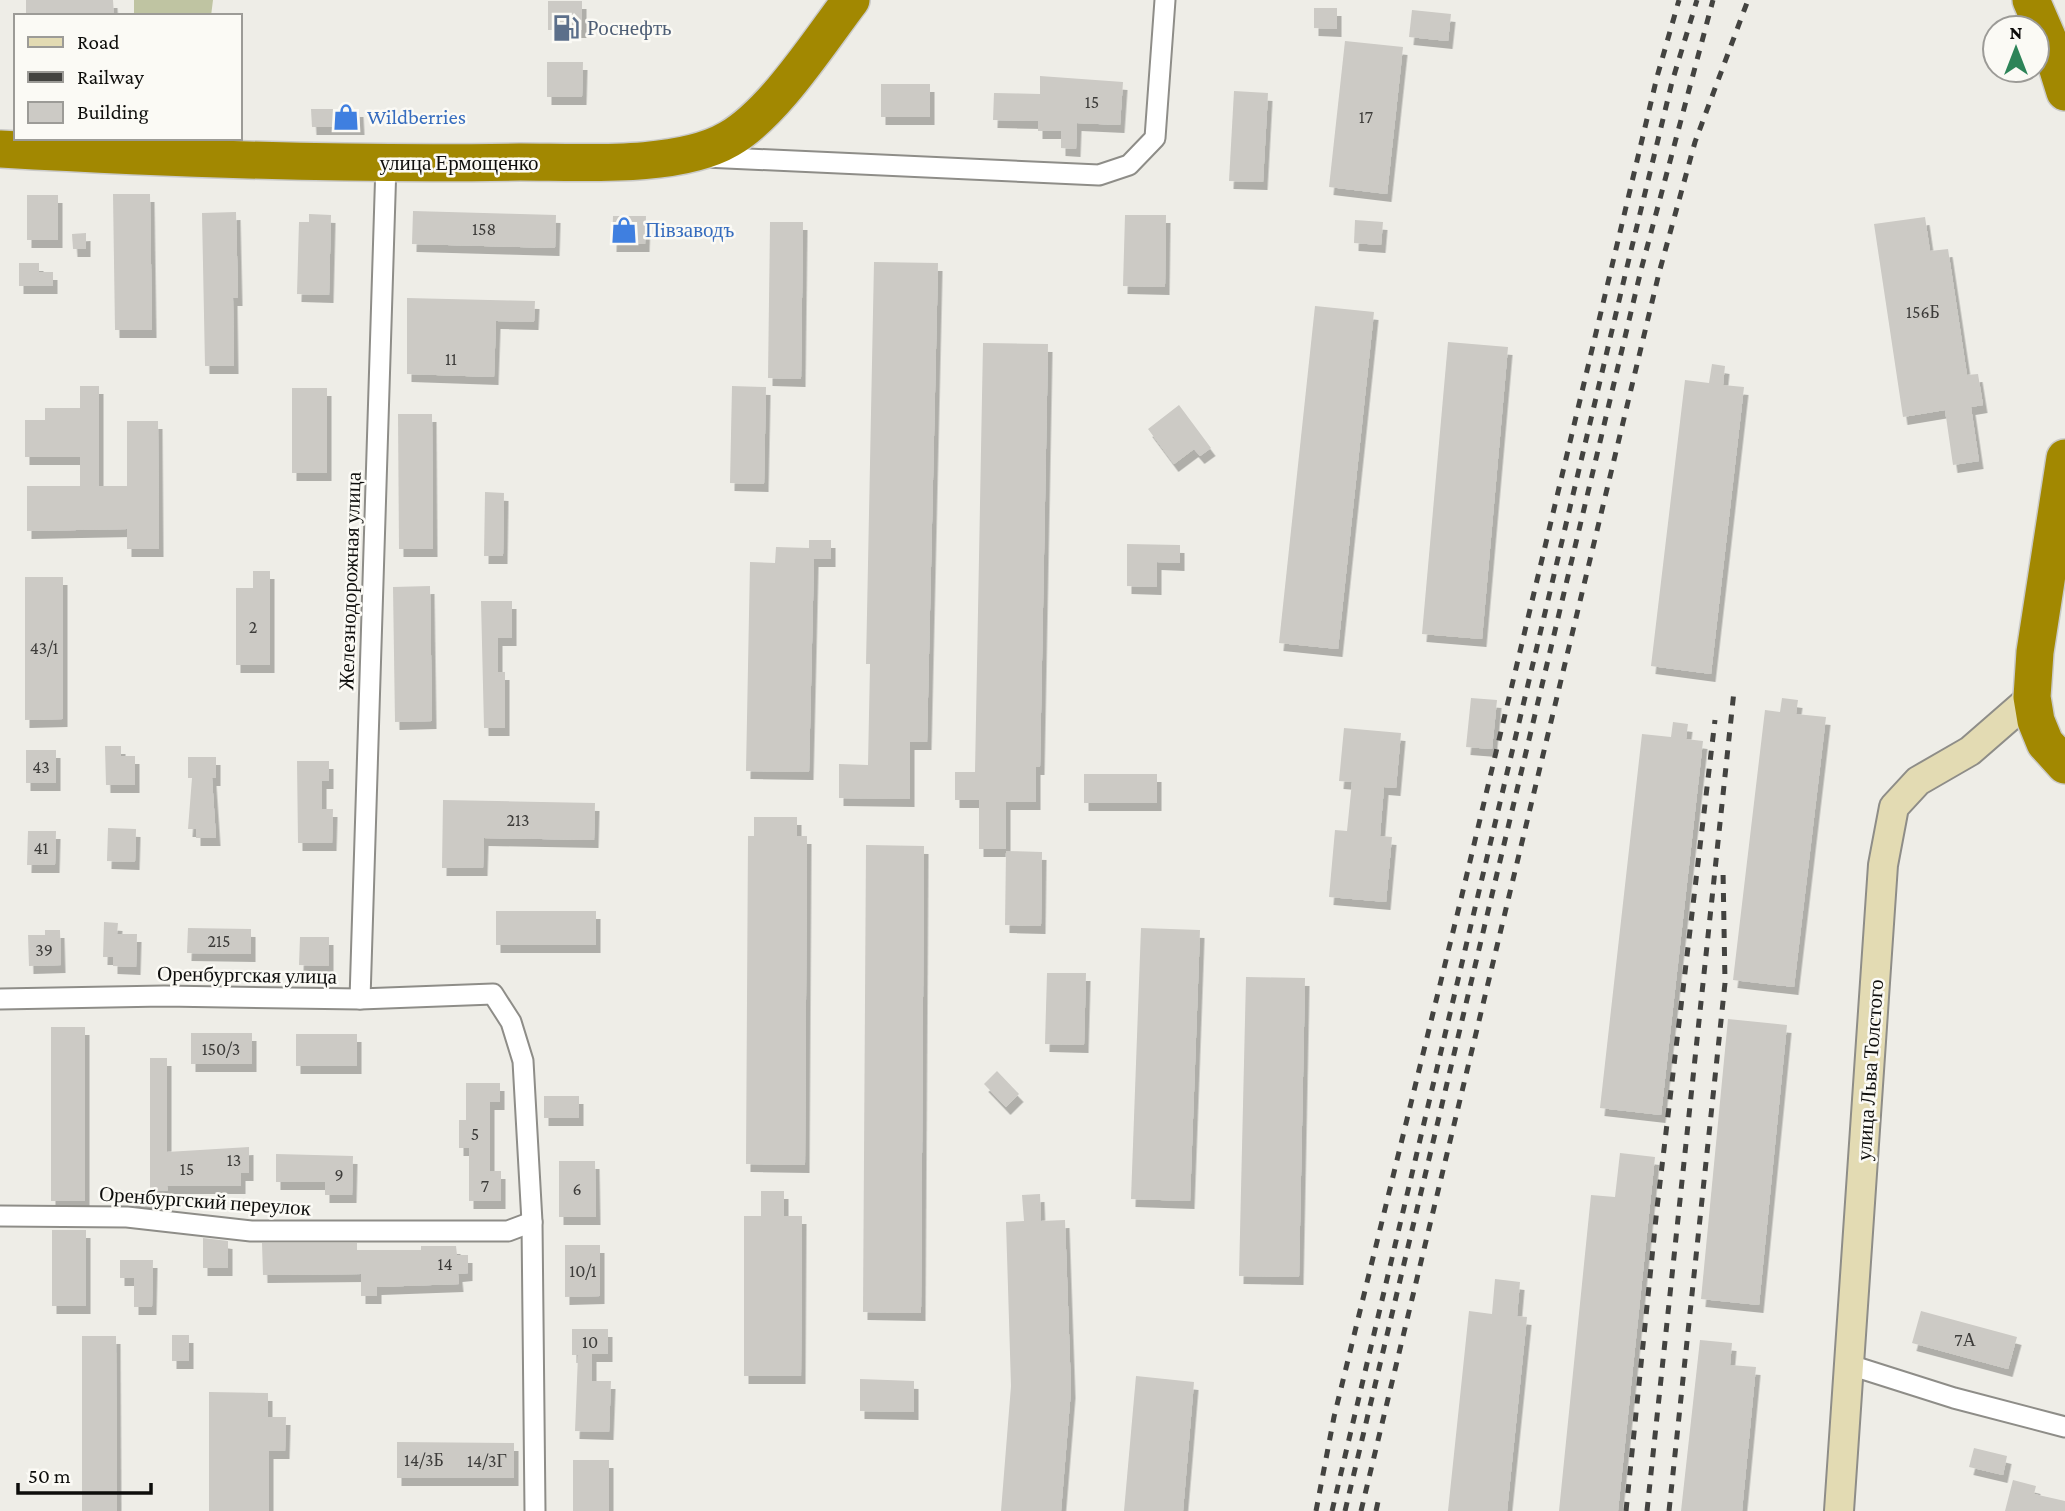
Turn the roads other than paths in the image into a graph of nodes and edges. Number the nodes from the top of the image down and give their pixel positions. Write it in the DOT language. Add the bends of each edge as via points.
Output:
graph roads {
  1 [pos="851,0"];
  2 [pos="1165,0"];
  3 [pos="2031,0"];
  4 [pos="2065,92"];
  5 [pos="0,149"];
  6 [pos="683,156"];
  7 [pos="386,164"];
  8 [pos="2064,475"];
  9 [pos="2032,697"];
  10 [pos="2065,765"];
  11 [pos="0,999"];
  12 [pos="360,999"];
  13 [pos="0,1216"];
  14 [pos="532,1222"];
  15 [pos="1850,1364"];
  16 [pos="2065,1427"];
  17 [pos="535,1511"];
  18 [pos="1839,1511"];
  1 -- 6 [label="highway, улица Ермощенко" via="763,112 729,139"];
  2 -- 6 [label="street" via="1155,138 1129,165 1099,175"];
  3 -- 4 [label="highway"];
  5 -- 7 [label="highway, улица Ермощенко"];
  6 -- 7 [label="highway, улица Ермощенко"];
  7 -- 12 [label="street, Железнодорожная улица"];
  8 -- 9 [label="highway"];
  9 -- 10 [label="highway" via="2045,743"];
  9 -- 15 [label="street, улица Льва Толстого" via="1970,751 1918,781 1894,807 1883,865"];
  11 -- 12 [label="street, Оренбургская улица"];
  12 -- 14 [label="street, Оренбургская улица" via="493,994 511,1022 523,1060"];
  13 -- 14 [label="street, Оренбургский переулок" via="127,1217 251,1231 508,1231"];
  14 -- 17 [label="street"];
  15 -- 16 [label="street"];
  15 -- 18 [label="street, улица Льва Толстого"];
}
